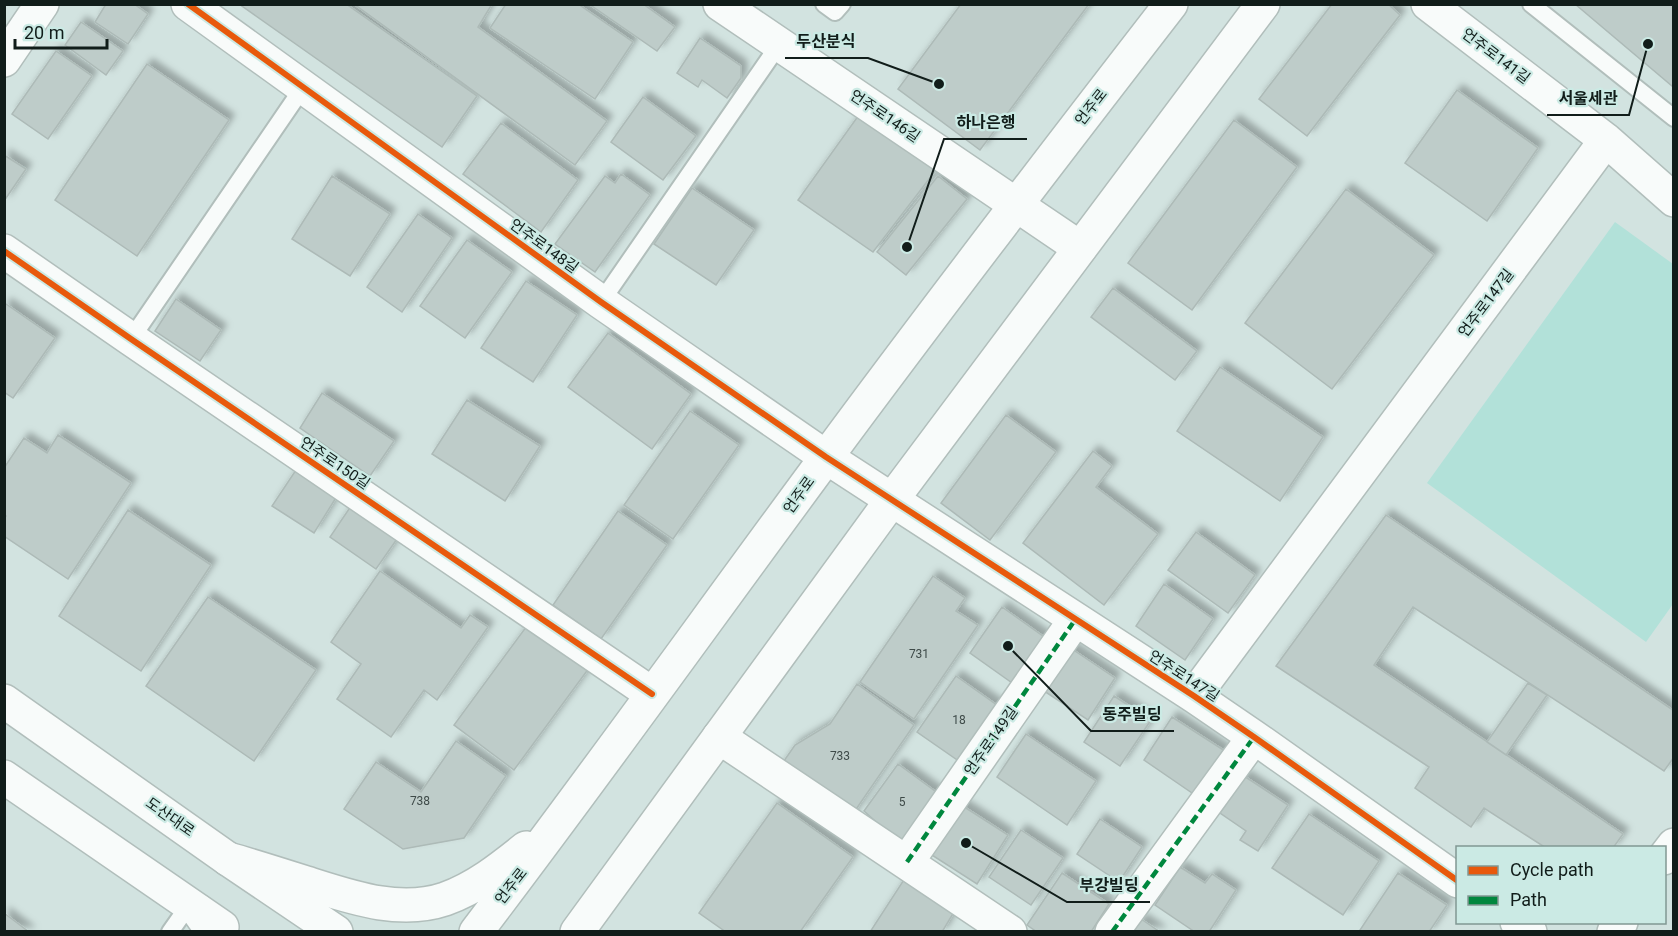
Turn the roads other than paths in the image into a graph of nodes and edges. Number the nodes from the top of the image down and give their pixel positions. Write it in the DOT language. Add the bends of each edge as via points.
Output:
graph roads {
  1 [pos="42,4"];
  2 [pos="188,4"];
  3 [pos="720,4"];
  4 [pos="824,4"];
  5 [pos="842,4"];
  6 [pos="1171,4"];
  7 [pos="1263,4"];
  8 [pos="1428,4"];
  9 [pos="1531,4"];
  10 [pos="778,45"];
  11 [pos="4,60"];
  12 [pos="304,86"];
  13 [pos="1674,118"];
  14 [pos="1606,140"];
  15 [pos="1674,200"];
  16 [pos="1016,204"];
  17 [pos="1080,248"];
  18 [pos="4,251"];
  19 [pos="601,302"];
  20 [pos="130,339"];
  21 [pos="826,458"];
  22 [pos="891,501"];
  23 [pos="1075,620"];
  24 [pos="652,694"];
  25 [pos="1194,696"];
  26 [pos="4,701"];
  27 [pos="719,737"];
  28 [pos="1254,737"];
  29 [pos="4,777"];
  30 [pos="561,821"];
  31 [pos="640,845"];
  32 [pos="228,859"];
  33 [pos="907,862"];
  34 [pos="1456,879"];
  35 [pos="200,916"];
  36 [pos="170,932"];
  37 [pos="228,932"];
  38 [pos="336,932"];
  39 [pos="476,932"];
  40 [pos="577,932"];
  41 [pos="608,932"];
  42 [pos="1010,932"];
  43 [pos="1112,932"];
  1 -- 11 [label="street"];
  2 -- 12 [label="street, 언주로148길"];
  3 -- 10 [label="street, 언주로146길"];
  4 -- 5 [label="lane" via="835,12"];
  6 -- 16 [label="street, 언주로"];
  7 -- 17 [label="street"];
  8 -- 14 [label="street, 언주로141길"];
  9 -- 13 [label="lane"];
  10 -- 16 [label="street, 언주로146길"];
  10 -- 19 [label="lane"];
  12 -- 19 [label="street, 언주로148길"];
  12 -- 20 [label="lane"];
  14 -- 15 [label="street, 언주로141길"];
  14 -- 25 [label="street, 언주로147길"];
  16 -- 17 [label="street, 언주로146길"];
  16 -- 21 [label="street, 언주로"];
  17 -- 22 [label="street"];
  18 -- 20 [label="street, 언주로150길"];
  19 -- 21 [label="street, 언주로148길"];
  20 -- 24 [label="street, 언주로150길"];
  21 -- 22 [label="street, 언주로148길"];
  21 -- 24 [label="street, 언주로"];
  22 -- 23 [label="street, 언주로147길"];
  22 -- 27 [label="street"];
  23 -- 25 [label="street, 언주로147길"];
  23 -- 33 [label="street, 언주로149길"];
  24 -- 30 [label="street, 언주로"];
  25 -- 28 [label="street, 언주로147길"];
  26 -- 32 [label="street, 도산대로"];
  27 -- 31 [label="street"];
  27 -- 33 [label="street"];
  28 -- 34 [label="street, 언주로147길"];
  28 -- 43 [label="street"];
  29 -- 35 [label="street"];
  30 -- 32 [label="street" via="475,885 445,899 415,906 355,897"];
  30 -- 39 [label="street, 언주로"];
  31 -- 40 [label="street"];
  31 -- 41 [label="street"];
  32 -- 38 [label="street, 도산대로"];
  33 -- 42 [label="street"];
  35 -- 36 [label="lane"];
  35 -- 37 [label="street"];
}
